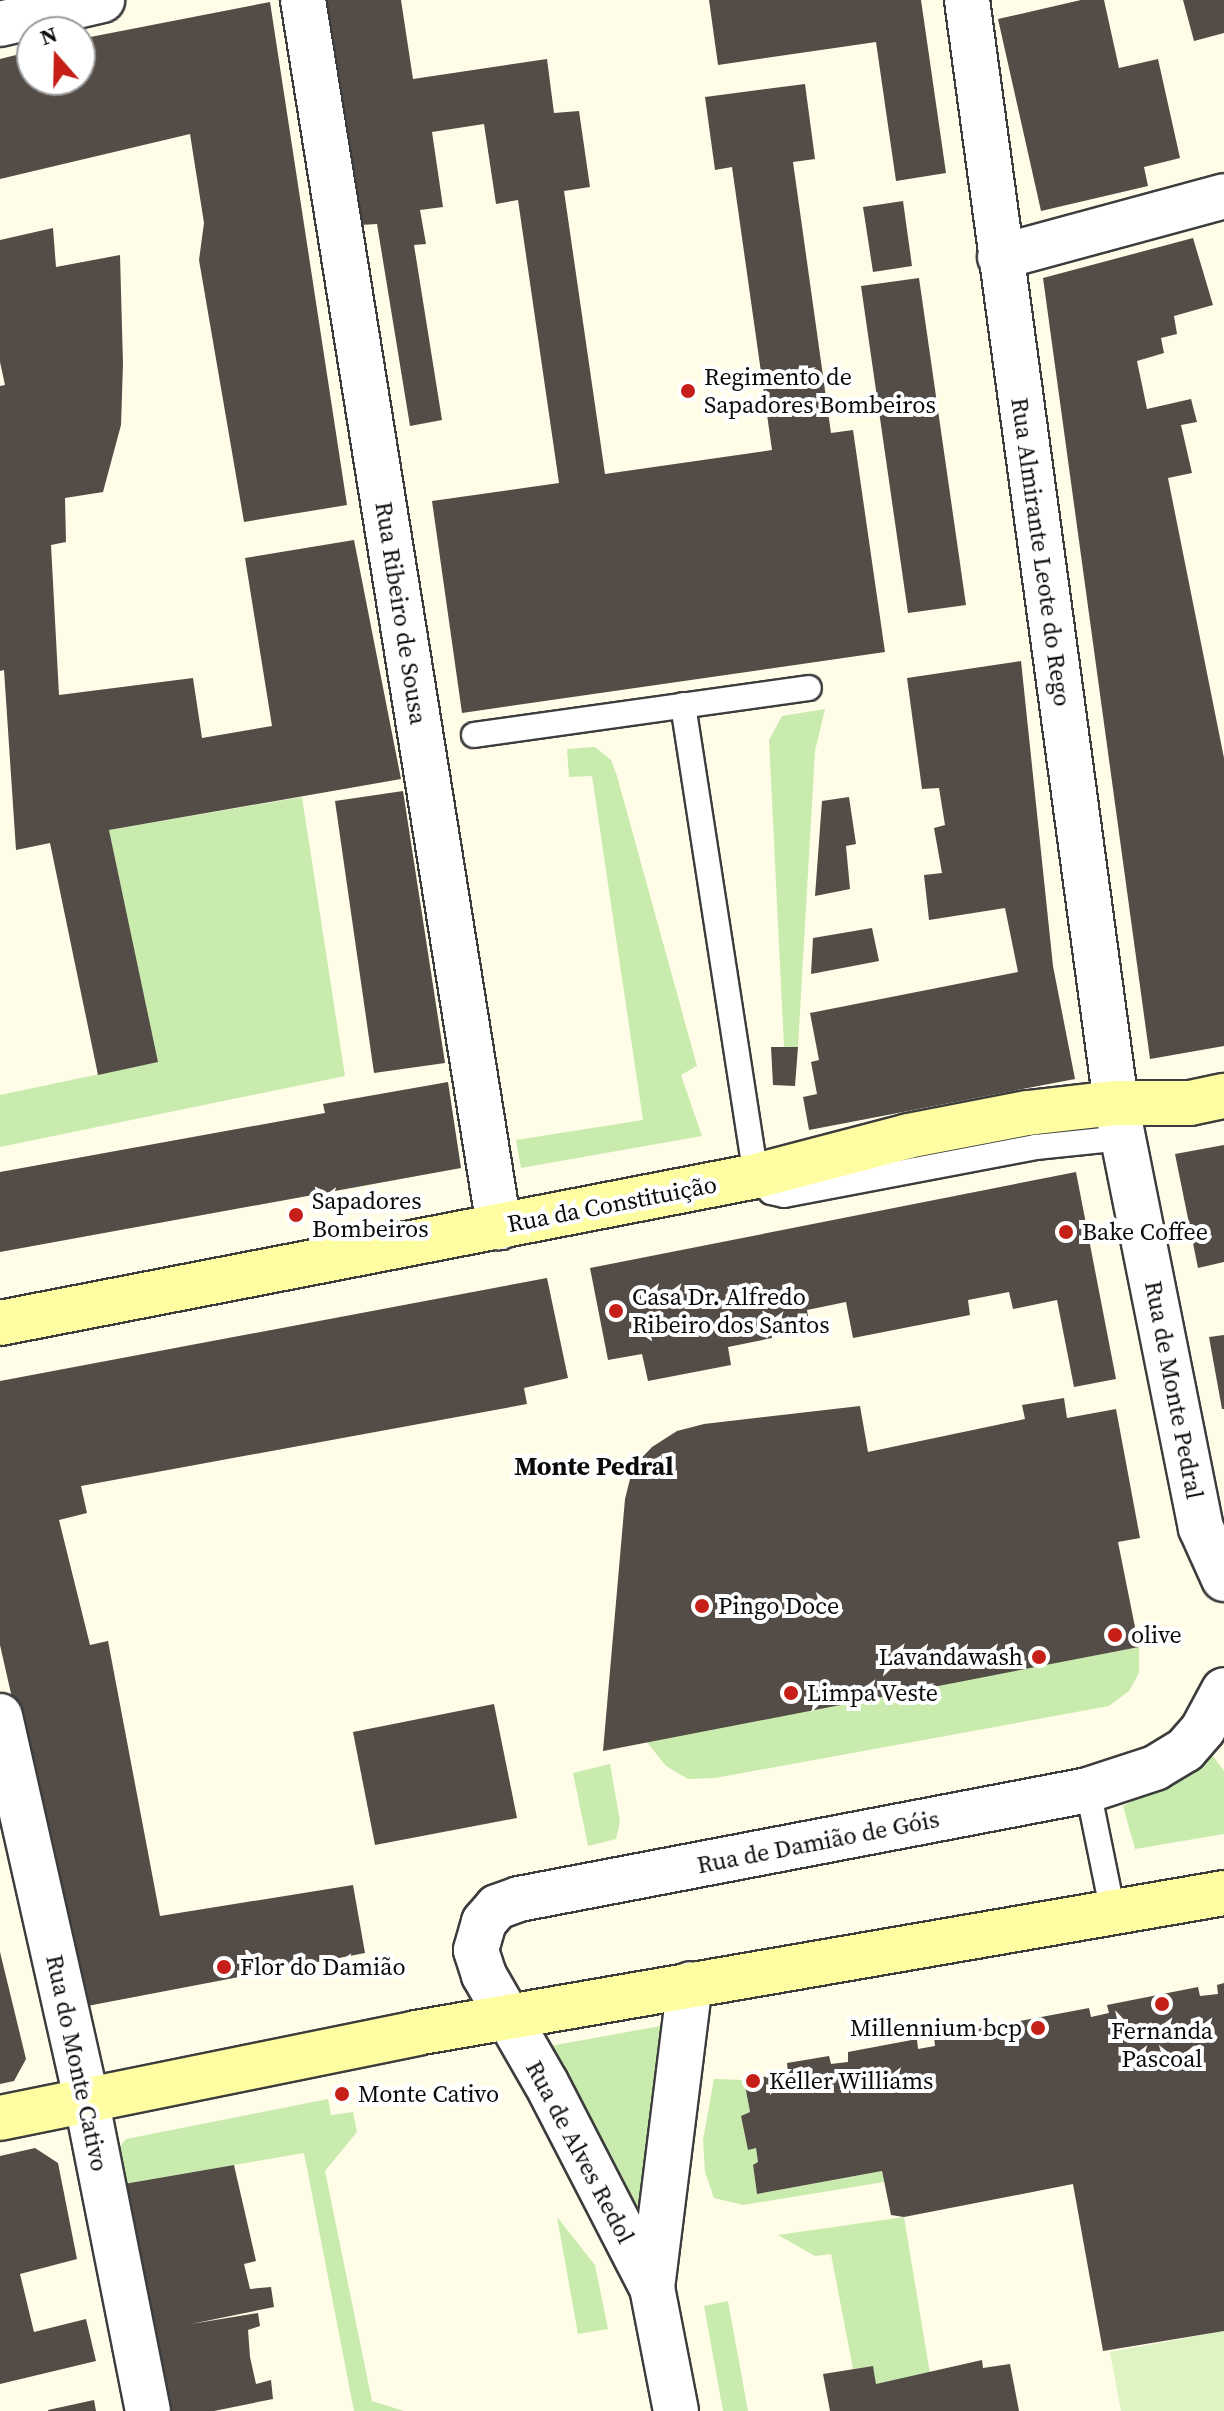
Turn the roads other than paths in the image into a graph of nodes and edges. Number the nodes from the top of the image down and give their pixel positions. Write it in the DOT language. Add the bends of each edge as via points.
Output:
graph roads {
  1 [pos="102,0"];
  2 [pos="303,0"];
  3 [pos="967,0"];
  4 [pos="0,24"];
  5 [pos="1224,196"];
  6 [pos="1000,257"];
  7 [pos="809,688"];
  8 [pos="683,705"];
  9 [pos="474,735"];
  10 [pos="1224,1096"];
  11 [pos="1120,1121"];
  12 [pos="756,1176"];
  13 [pos="499,1227"];
  14 [pos="0,1323"];
  15 [pos="1224,1579"];
  16 [pos="1224,1690"];
  17 [pos="0,1716"];
  18 [pos="1088,1790"];
  19 [pos="1224,1893"];
  20 [pos="1113,1913"];
  21 [pos="690,1984"];
  22 [pos="506,2018"];
  23 [pos="86,2098"];
  24 [pos="0,2118"];
  25 [pos="652,2288"];
  26 [pos="148,2411"];
  27 [pos="676,2411"];
  1 -- 4 [label="street"];
  2 -- 13 [label="street, Rua Ribeiro de Sousa"];
  3 -- 6 [label="street, Rua Almirante Leote do Rego"];
  5 -- 6 [label="street"];
  6 -- 11 [label="street, Rua Almirante Leote do Rego"];
  7 -- 8 [label="lane"];
  8 -- 9 [label="lane"];
  8 -- 12 [label="lane"];
  10 -- 11 [label="main road, Rua da Constituição"];
  11 -- 12 [label="main road, Rua da Constituição" via="1028,1113 908,1136"];
  11 -- 15 [label="street, Rua de Monte Pedral" via="1201,1528"];
  12 -- 13 [label="main road, Rua da Constituição"];
  13 -- 14 [label="main road, Rua da Constituição"];
  16 -- 18 [label="street, Rua de Damião de Góis" via="1185,1750 1155,1768"];
  17 -- 23 [label="street, Rua do Monte Cativo"];
  18 -- 20 [label="lane"];
  18 -- 22 [label="street, Rua de Damião de Góis" via="497,1907 484,1922 476,1950"];
  19 -- 20 [label="main road"];
  20 -- 21 [label="main road"];
  21 -- 22 [label="main road"];
  21 -- 25 [label="street, Rua de Alves Redol"];
  22 -- 23 [label="main road"];
  22 -- 25 [label="street, Rua de Alves Redol" via="546,2083"];
  23 -- 24 [label="main road"];
  23 -- 26 [label="street, Rua do Monte Cativo"];
  25 -- 27 [label="street, Rua de Alves Redol"];
}
